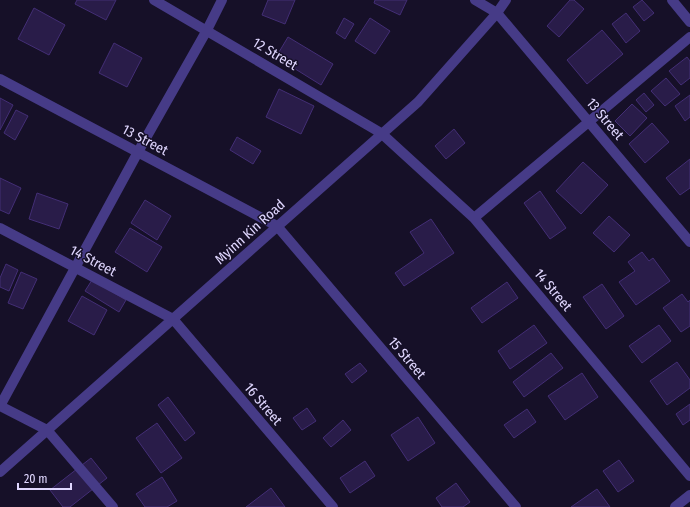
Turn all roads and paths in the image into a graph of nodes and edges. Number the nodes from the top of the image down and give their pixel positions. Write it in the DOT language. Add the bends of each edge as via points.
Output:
graph roads {
  1 [pos="154,0"];
  2 [pos="222,0"];
  3 [pos="475,0"];
  4 [pos="506,0"];
  5 [pos="672,0"];
  6 [pos="497,13"];
  7 [pos="690,22"];
  8 [pos="207,30"];
  9 [pos="690,37"];
  10 [pos="0,79"];
  11 [pos="589,122"];
  12 [pos="381,133"];
  13 [pos="138,152"];
  14 [pos="474,218"];
  15 [pos="277,226"];
  16 [pos="0,228"];
  17 [pos="690,242"];
  18 [pos="75,268"];
  19 [pos="173,319"];
  20 [pos="0,406"];
  21 [pos="47,430"];
  22 [pos="0,472"];
  23 [pos="690,476"];
  24 [pos="690,494"];
  25 [pos="113,507"];
  26 [pos="332,507"];
  27 [pos="516,507"];
  28 [pos="675,507"];
  1 -- 8 [label="street, 12 Street"];
  2 -- 8 [label="street"];
  3 -- 6 [label="street, 13 Street"];
  4 -- 6 [label="street, Myinn Kin Road"];
  5 -- 7 [label="street"];
  6 -- 11 [label="street, 13 Street"];
  6 -- 12 [label="street, Myinn Kin Road" via="418,102"];
  8 -- 12 [label="street, 12 Street"];
  8 -- 13 [label="street"];
  9 -- 11 [label="street"];
  10 -- 13 [label="street, 13 Street"];
  11 -- 14 [label="street"];
  11 -- 17 [label="street, 13 Street"];
  12 -- 14 [label="street, 14 Street"];
  12 -- 15 [label="street, Myinn Kin Road"];
  13 -- 15 [label="street, 13 Street"];
  13 -- 18 [label="street"];
  14 -- 23 [label="street, 14 Street"];
  15 -- 19 [label="street, Myinn Kin Road"];
  15 -- 27 [label="street, 15 Street"];
  16 -- 18 [label="street, 14 Street"];
  18 -- 19 [label="street, 14 Street"];
  18 -- 20 [label="street"];
  19 -- 21 [label="street, Myinn Kin Road"];
  19 -- 26 [label="street, 16 Street"];
  20 -- 21 [label="street"];
  21 -- 22 [label="street, Myinn Kin Road"];
  21 -- 25 [label="street"];
  24 -- 28 [label="street"];
}
